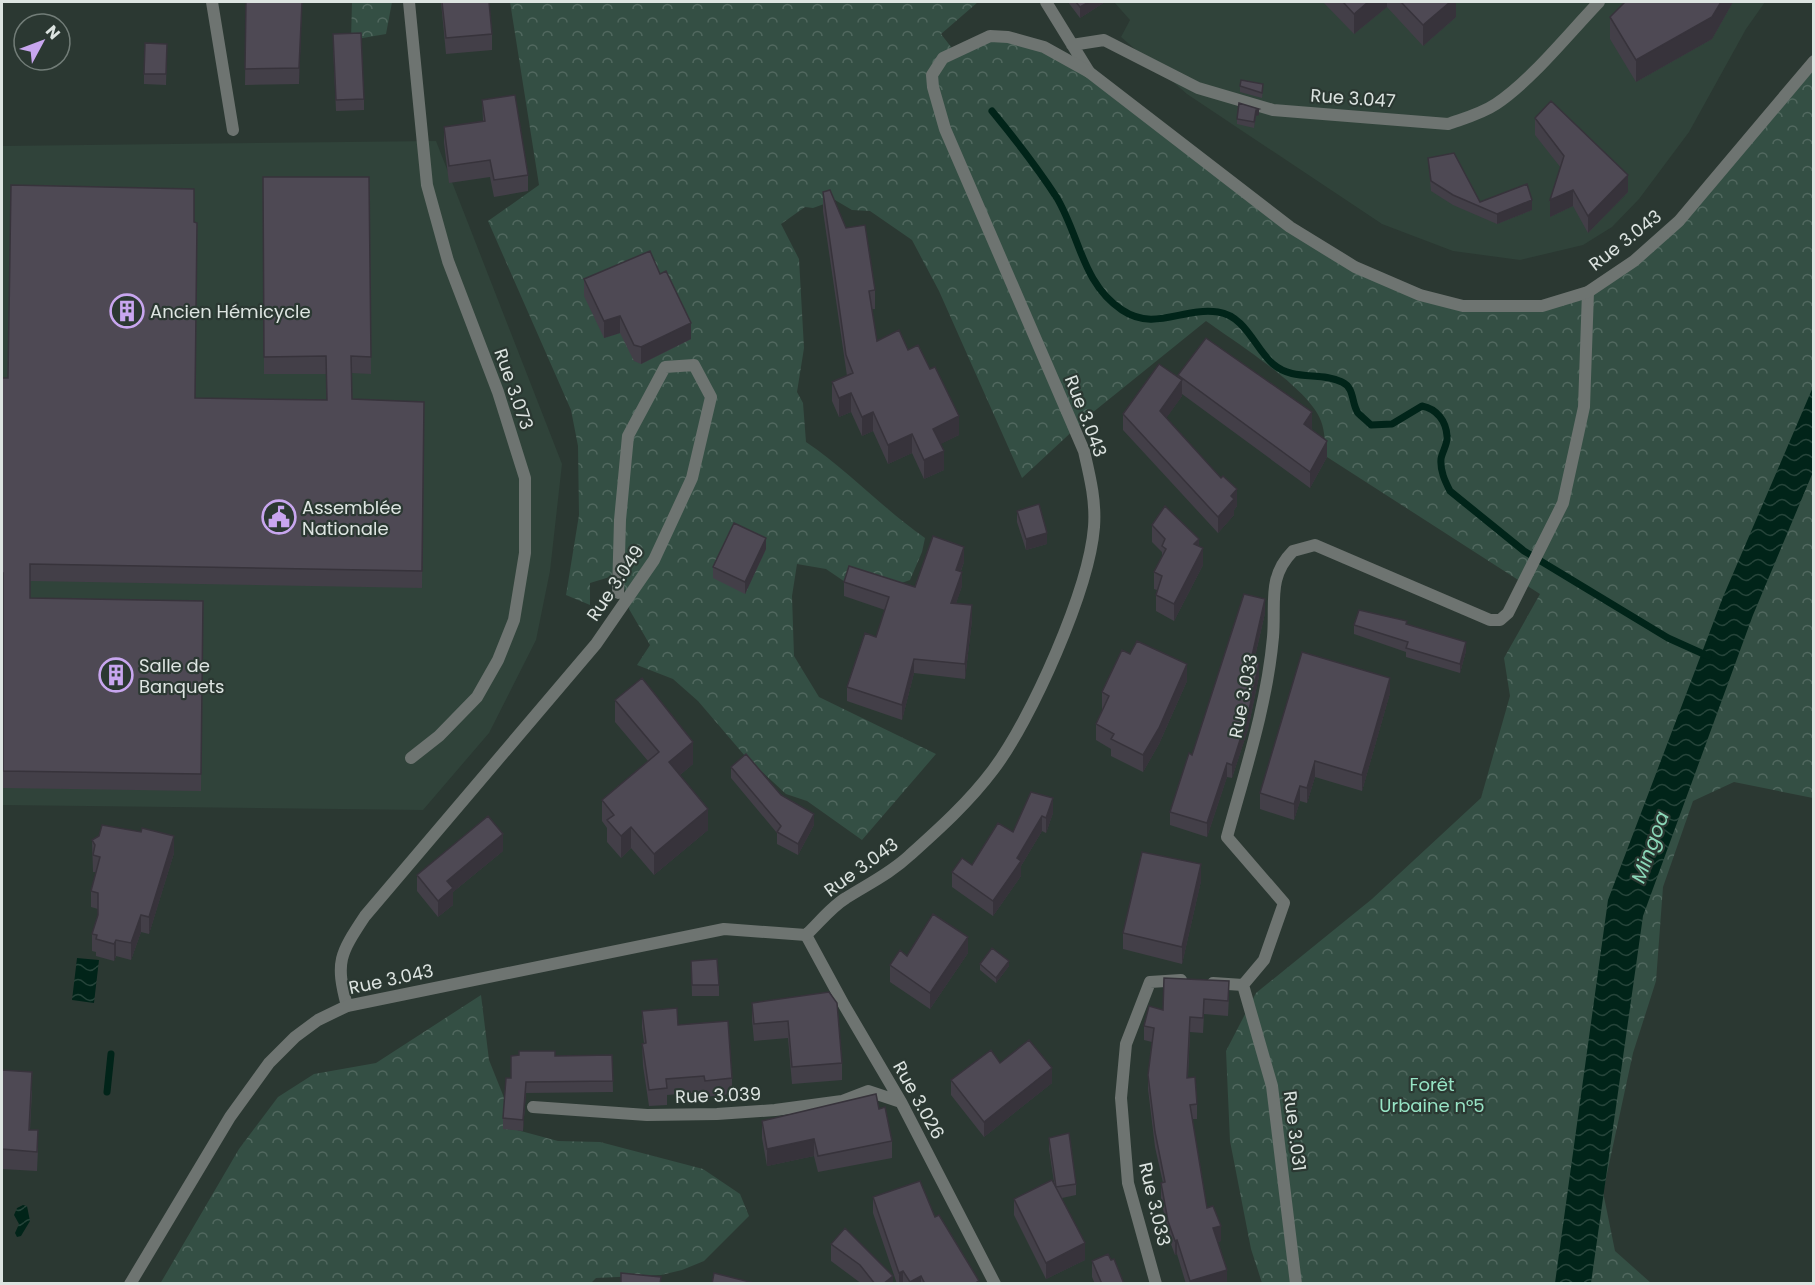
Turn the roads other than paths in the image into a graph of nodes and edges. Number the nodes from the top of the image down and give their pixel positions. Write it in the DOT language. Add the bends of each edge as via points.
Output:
graph roads {
  1 [pos="212,2"];
  2 [pos="409,2"];
  3 [pos="1046,2"];
  4 [pos="1599,2"];
  5 [pos="1072,45"];
  6 [pos="1814,61"];
  7 [pos="1089,72"];
  8 [pos="233,130"];
  9 [pos="1588,292"];
  10 [pos="618,593"];
  11 [pos="411,759"];
  12 [pos="806,935"];
  13 [pos="1243,986"];
  14 [pos="347,1006"];
  15 [pos="901,1102"];
  16 [pos="533,1107"];
  17 [pos="130,1284"];
  18 [pos="995,1284"];
  19 [pos="1156,1284"];
  20 [pos="1296,1284"];
  1 -- 8 [label="street"];
  2 -- 11 [label="street, Rue 3.073" via="427,184 448,261 498,392 525,478 525,553 514,620 498,660 477,697"];
  3 -- 5 [label="street"];
  4 -- 5 [label="street, Rue 3.047" via="1503,98 1475,115 1448,123 1273,110 1198,88 1104,40"];
  5 -- 7 [label="street"];
  6 -- 9 [label="street, Rue 3.043" via="1679,221 1634,261"];
  7 -- 9 [label="street, Rue 3.043" via="1290,227 1355,267 1420,296 1464,306 1542,306"];
  7 -- 12 [label="street, Rue 3.043" via="1044,47 990,36 943,58 932,75 945,129 1084,451 1094,497 1094,529 1084,575 1064,633 1018,731 994,770 963,806 908,857 874,883 844,899"];
  9 -- 13 [label="street, Rue 3.033" via="1584,407 1563,503 1508,613 1500,620 1490,620 1315,545 1293,550 1276,572 1273,638 1261,711 1227,837 1284,903 1264,960"];
  10 -- 14 [label="street, Rue 3.049" via="628,436 665,367 693,365 711,397 692,478 654,560 596,644 364,916 342,957 339,975"];
  12 -- 14 [label="street, Rue 3.043" via="724,929"];
  12 -- 15 [label="street, Rue 3.026"];
  13 -- 19 [label="street, Rue 3.033" via="1150,982 1126,1044 1121,1098 1128,1183"];
  13 -- 20 [label="street, Rue 3.031" via="1272,1086"];
  14 -- 17 [label="street, Rue 3.043" via="318,1020 269,1063 230,1117"];
  15 -- 16 [label="street, Rue 3.039" via="868,1091 842,1101 717,1114 623,1114"];
  15 -- 18 [label="street, Rue 3.026"];
}
